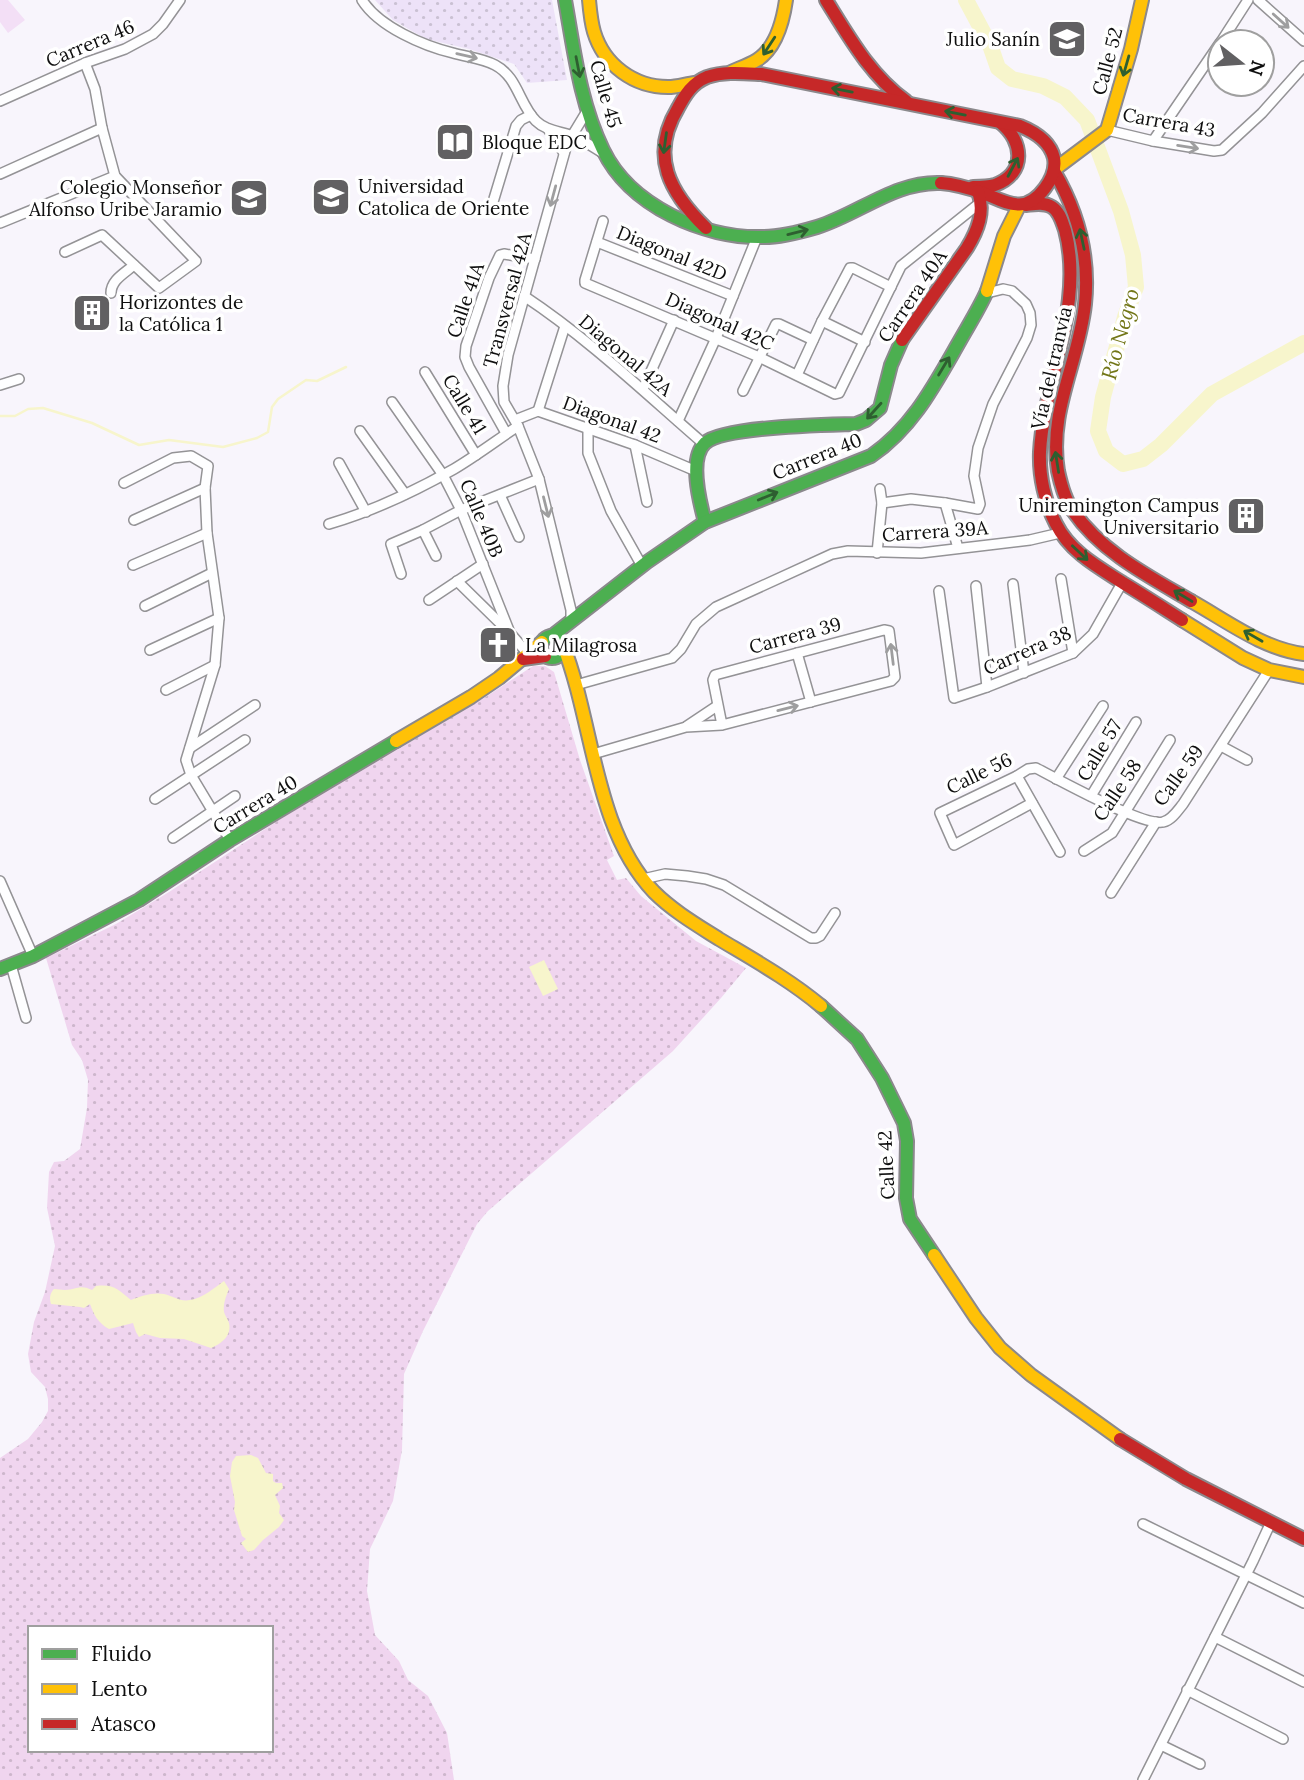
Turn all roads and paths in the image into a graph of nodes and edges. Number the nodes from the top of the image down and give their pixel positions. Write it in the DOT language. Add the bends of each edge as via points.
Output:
graph roads {
  1 [pos="180,0"];
  2 [pos="362,0"];
  3 [pos="565,0"];
  4 [pos="589,0"];
  5 [pos="786,0"];
  6 [pos="826,0"];
  7 [pos="1142,0"];
  8 [pos="1248,0"];
  9 [pos="1258,0"];
  10 [pos="1230,28"];
  11 [pos="1304,41"];
  12 [pos="85,63"];
  13 [pos="1206,63"];
  14 [pos="1304,66"];
  15 [pos="729,72"];
  16 [pos="695,83"];
  17 [pos="0,101"];
  18 [pos="909,103"];
  19 [pos="587,111"];
  20 [pos="531,115"];
  21 [pos="1000,122"];
  22 [pos="102,128"];
  23 [pos="548,129"];
  24 [pos="1107,130"];
  25 [pos="571,135"];
  26 [pos="1153,141"];
  27 [pos="564,153"];
  28 [pos="605,154"];
  29 [pos="1054,154"];
  30 [pos="1076,154"];
  31 [pos="1055,170"];
  32 [pos="0,174"];
  33 [pos="115,176"];
  34 [pos="976,193"];
  35 [pos="493,202"];
  36 [pos="1019,206"];
  37 [pos="603,220"];
  38 [pos="0,223"];
  39 [pos="706,228"];
  40 [pos="757,237"];
  41 [pos="597,242"];
  42 [pos="65,252"];
  43 [pos="535,259"];
  44 [pos="134,265"];
  45 [pos="891,287"];
  46 [pos="111,293"];
  47 [pos="987,293"];
  48 [pos="524,296"];
  49 [pos="733,296"];
  50 [pos="674,320"];
  51 [pos="822,321"];
  52 [pos="565,326"];
  53 [pos="716,338"];
  54 [pos="813,341"];
  55 [pos="864,342"];
  56 [pos="465,357"];
  57 [pos="759,357"];
  58 [pos="425,372"];
  59 [pos="797,375"];
  60 [pos="19,379"];
  61 [pos="0,385"];
  62 [pos="643,389"];
  63 [pos="743,391"];
  64 [pos="392,402"];
  65 [pos="538,411"];
  66 [pos="678,422"];
  67 [pos="517,423"];
  68 [pos="588,428"];
  69 [pos="360,431"];
  70 [pos="506,433"];
  71 [pos="704,444"];
  72 [pos="635,445"];
  73 [pos="475,455"];
  74 [pos="339,463"];
  75 [pos="696,471"];
  76 [pos="443,475"];
  77 [pos="539,479"];
  78 [pos="124,483"];
  79 [pos="205,488"];
  80 [pos="880,489"];
  81 [pos="405,494"];
  82 [pos="500,495"];
  83 [pos="647,502"];
  84 [pos="882,503"];
  85 [pos="945,503"];
  86 [pos="461,510"];
  87 [pos="366,512"];
  88 [pos="134,520"];
  89 [pos="705,522"];
  90 [pos="329,524"];
  91 [pos="423,530"];
  92 [pos="206,533"];
  93 [pos="1060,533"];
  94 [pos="519,537"];
  95 [pos="958,548"];
  96 [pos="877,553"];
  97 [pos="436,556"];
  98 [pos="482,564"];
  99 [pos="133,565"];
  100 [pos="642,566"];
  101 [pos="212,573"];
  102 [pos="401,574"];
  103 [pos="1060,579"];
  104 [pos="457,581"];
  105 [pos="1122,583"];
  106 [pos="1013,584"];
  107 [pos="976,586"];
  108 [pos="939,591"];
  109 [pos="429,600"];
  110 [pos="145,606"];
  111 [pos="219,618"];
  112 [pos="568,623"];
  113 [pos="510,632"];
  114 [pos="555,642"];
  115 [pos="150,650"];
  116 [pos="797,653"];
  117 [pos="1073,653"];
  118 [pos="1304,654"];
  119 [pos="525,657"];
  120 [pos="548,657"];
  121 [pos="215,665"];
  122 [pos="1269,670"];
  123 [pos="1024,673"];
  124 [pos="1304,677"];
  125 [pos="576,683"];
  126 [pos="988,687"];
  127 [pos="166,690"];
  128 [pos="811,702"];
  129 [pos="255,705"];
  130 [pos="717,706"];
  131 [pos="1103,706"];
  132 [pos="1136,722"];
  133 [pos="722,725"];
  134 [pos="686,727"];
  135 [pos="245,740"];
  136 [pos="1170,740"];
  137 [pos="1221,746"];
  138 [pos="190,748"];
  139 [pos="593,754"];
  140 [pos="1247,760"];
  141 [pos="191,775"];
  142 [pos="1017,776"];
  143 [pos="1056,779"];
  144 [pos="235,796"];
  145 [pos="1091,796"];
  146 [pos="155,799"];
  147 [pos="1032,803"];
  148 [pos="212,811"];
  149 [pos="1125,812"];
  150 [pos="1156,822"];
  151 [pos="173,838"];
  152 [pos="230,840"];
  153 [pos="1084,851"];
  154 [pos="1060,852"];
  155 [pos="643,879"];
  156 [pos="0,881"];
  157 [pos="1111,893"];
  158 [pos="835,913"];
  159 [pos="33,956"];
  160 [pos="6,967"];
  161 [pos="26,1018"];
  162 [pos="1271,1522"];
  163 [pos="1143,1524"];
  164 [pos="1304,1539"];
  165 [pos="1246,1574"];
  166 [pos="1304,1603"];
  167 [pos="1214,1637"];
  168 [pos="1304,1682"];
  169 [pos="1187,1690"];
  170 [pos="1283,1739"];
  171 [pos="1160,1745"];
  172 [pos="1200,1764"];
  173 [pos="1143,1780"];
  1 -- 12 [label="street, Carrera 46" via="153,34"];
  2 -- 20 [label="street, one-way" via="403,34 501,68"];
  3 -- 19 [label="main road, Calle 45, one-way"];
  4 -- 16 [label="main road, Calle 45" via="600,47 622,73 669,88"];
  5 -- 15 [label="main road, one-way" via="765,54"];
  6 -- 18 [label="main road" via="861,54 894,93"];
  7 -- 24 [label="main road, Calle 52, one-way"];
  8 -- 10 [label="street"];
  9 -- 11 [label="street, one-way"];
  12 -- 17 [label="street, Carrera 46"];
  12 -- 22 [label="street"];
  13 -- 26 [label="street"];
  26 -- 14 [label="street, Carrera 43, one-way" via="1222,150"];
  15 -- 16 [label="main road, Calle 45"];
  18 -- 15 [label="main road, one-way"];
  16 -- 39 [label="main road, one-way" via="669,125 664,160 678,198"];
  21 -- 18 [label="main road, one-way"];
  19 -- 25 [label="street, Transversal 42A"];
  19 -- 28 [label="main road, Calle 45"];
  20 -- 23 [label="street"];
  20 -- 35 [label="street" via="516,126"];
  21 -- 29 [label="main road" via="1030,129"];
  34 -- 21 [label="main road, one-way" via="1004,181 1016,166 1016,137"];
  22 -- 32 [label="street"];
  22 -- 33 [label="street"];
  23 -- 25 [label="street"];
  23 -- 27 [label="street"];
  24 -- 26 [label="street, Carrera 43"];
  24 -- 30 [label="main road, Carrera 43"];
  25 -- 27 [label="street, Transversal 42A"];
  25 -- 28 [label="street"];
  27 -- 43 [label="street, Transversal 42A, one-way"];
  28 -- 39 [label="main road, Calle 45" via="621,177 654,206"];
  29 -- 30 [label="main road"];
  29 -- 31 [label="main road"];
  30 -- 31 [label="main road, Carrera 43"];
  31 -- 36 [label="main road, Carrera 43" via="1035,199"];
  118 -- 31 [label="main road, Vía del tranvía, one-way" via="1269,645 1134,566 1072,510 1058,473 1054,443 1062,393 1082,325 1087,269 1078,221"];
  33 -- 38 [label="street"];
  33 -- 44 [label="street" via="196,261 159,288"];
  34 -- 36 [label="main road"];
  40 -- 34 [label="main road, Calle 45, one-way" via="818,227 907,187 950,182"];
  34 -- 45 [label="street" via="901,266"];
  34 -- 71 [label="main road, Carrera 40A, one-way" via="981,215 978,224 967,248 901,341 875,414 856,424 742,432"];
  36 -- 47 [label="main road, Carrera 40"];
  36 -- 93 [label="main road, Vía del tranvía" via="1040,203 1054,208 1068,244 1065,329 1040,459"];
  37 -- 41 [label="street"];
  39 -- 40 [label="main road, Calle 45"];
  40 -- 49 [label="street"];
  41 -- 49 [label="street, Diagonal 42D"];
  41 -- 50 [label="street, Diagonal 42C" via="585,283"];
  42 -- 44 [label="street" via="102,235"];
  43 -- 48 [label="street, Transversal 42A"];
  43 -- 56 [label="street, Calle 41A" via="500,255 468,336"];
  44 -- 46 [label="street" via="113,283"];
  45 -- 51 [label="street" via="850,268"];
  45 -- 55 [label="street"];
  47 -- 85 [label="street" via="1012,291 1026,304 1031,325 993,404 978,448 974,476 978,509"];
  89 -- 47 [label="main road, Carrera 40, one-way" via="881,450 919,407"];
  48 -- 52 [label="street, Diagonal 42A"];
  48 -- 67 [label="street, Transversal 42A" via="503,386 504,402"];
  49 -- 53 [label="street"];
  50 -- 53 [label="street, Diagonal 42C"];
  50 -- 62 [label="street"];
  51 -- 54 [label="street"];
  51 -- 55 [label="street"];
  52 -- 62 [label="street, Diagonal 42A"];
  52 -- 65 [label="street"];
  53 -- 57 [label="street, Diagonal 42C"];
  53 -- 66 [label="street"];
  54 -- 57 [label="street" via="776,324"];
  54 -- 59 [label="street"];
  55 -- 59 [label="street, Diagonal 42C" via="839,393"];
  56 -- 70 [label="street, Transversal 42A"];
  57 -- 59 [label="street, Diagonal 42C"];
  57 -- 63 [label="street"];
  58 -- 73 [label="street, Calle 41"];
  60 -- 61 [label="street"];
  62 -- 66 [label="street, Diagonal 42A"];
  64 -- 76 [label="street, Calle 40B"];
  65 -- 67 [label="street, Diagonal 42"];
  65 -- 68 [label="street, Diagonal 42"];
  66 -- 71 [label="street, Diagonal 42A"];
  67 -- 70 [label="street, Diagonal 42"];
  67 -- 77 [label="street, Transversal 42A"];
  68 -- 72 [label="street, Diagonal 42"];
  68 -- 100 [label="street" via="588,453 611,511"];
  69 -- 81 [label="street"];
  70 -- 73 [label="street, Diagonal 42"];
  71 -- 75 [label="main road"];
  72 -- 75 [label="street, Diagonal 42"];
  72 -- 83 [label="street"];
  73 -- 76 [label="street, Diagonal 42"];
  74 -- 87 [label="street"];
  75 -- 89 [label="main road"];
  76 -- 81 [label="street, Diagonal 42"];
  76 -- 86 [label="street, Calle 40B"];
  77 -- 82 [label="street"];
  77 -- 112 [label="street, Transversal 42A, one-way" via="570,610"];
  78 -- 79 [label="street" via="173,458 191,456 208,466"];
  79 -- 88 [label="street"];
  79 -- 92 [label="street"];
  80 -- 84 [label="street"];
  81 -- 87 [label="street, Diagonal 42"];
  82 -- 86 [label="street"];
  82 -- 94 [label="street"];
  84 -- 85 [label="street" via="911,499"];
  84 -- 96 [label="street"];
  85 -- 95 [label="street"];
  86 -- 91 [label="street"];
  86 -- 98 [label="street, Calle 40B"];
  87 -- 90 [label="street, Diagonal 42"];
  89 -- 100 [label="main road, Carrera 40"];
  91 -- 97 [label="street"];
  91 -- 102 [label="street" via="391,544"];
  92 -- 99 [label="street"];
  92 -- 101 [label="street"];
  93 -- 95 [label="street, Carrera 39A"];
  93 -- 105 [label="main road, Vía del tranvía, one-way" via="1077,553"];
  95 -- 96 [label="street, Carrera 39A"];
  96 -- 125 [label="street, Carrera 39A" via="832,554 716,607 696,624 672,657"];
  98 -- 104 [label="street"];
  98 -- 113 [label="street, Calle 40B"];
  100 -- 112 [label="main road, Carrera 40"];
  101 -- 110 [label="street"];
  101 -- 111 [label="street"];
  103 -- 117 [label="street"];
  104 -- 109 [label="street"];
  104 -- 113 [label="street"];
  105 -- 117 [label="street, Carrera 38" via="1093,634"];
  105 -- 122 [label="main road, Vía del tranvía"];
  106 -- 123 [label="street"];
  107 -- 126 [label="street"];
  108 -- 126 [label="street, Carrera 38" via="954,698"];
  111 -- 115 [label="street"];
  111 -- 121 [label="street"];
  112 -- 114 [label="main road"];
  113 -- 119 [label="street, Calle 40B"];
  114 -- 119 [label="main road, Carrera 40"];
  114 -- 120 [label="main road" via="560,654"];
  114 -- 120 [label="main road" via="541,649"];
  114 -- 125 [label="main road, Calle 42"];
  116 -- 128 [label="street"];
  128 -- 116 [label="street, Carrera 39, one-way" via="893,680 890,631"];
  116 -- 130 [label="street, Carrera 39" via="715,675"];
  117 -- 123 [label="street, Carrera 38"];
  119 -- 120 [label="main road, Carrera 40"];
  119 -- 152 [label="main road, Carrera 40" via="471,697"];
  120 -- 125 [label="main road, Calle 42"];
  121 -- 127 [label="street"];
  121 -- 138 [label="street"];
  122 -- 124 [label="main road, Vía del tranvía"];
  122 -- 137 [label="street, Calle 59"];
  123 -- 126 [label="street, Carrera 38"];
  125 -- 139 [label="main road, Calle 42"];
  133 -- 128 [label="street, one-way"];
  129 -- 138 [label="street"];
  130 -- 133 [label="street"];
  130 -- 134 [label="street"];
  131 -- 143 [label="street"];
  132 -- 145 [label="street, Calle 57"];
  133 -- 134 [label="street"];
  134 -- 139 [label="street"];
  135 -- 141 [label="street"];
  136 -- 149 [label="street, Calle 58"];
  137 -- 140 [label="street"];
  137 -- 150 [label="street, Calle 59" via="1174,815"];
  138 -- 141 [label="street" via="186,760"];
  139 -- 155 [label="main road, Calle 42" via="626,854"];
  141 -- 146 [label="street"];
  141 -- 148 [label="street"];
  142 -- 143 [label="street, Calle 56" via="1036,768"];
  142 -- 147 [label="street"];
  142 -- 147 [label="street, Calle 56" via="940,813 954,845"];
  143 -- 145 [label="street"];
  144 -- 148 [label="street"];
  145 -- 149 [label="street"];
  147 -- 154 [label="street"];
  148 -- 151 [label="street"];
  148 -- 152 [label="street"];
  149 -- 150 [label="street"];
  149 -- 153 [label="street, Calle 58" via="1112,833"];
  150 -- 157 [label="street, Calle 59"];
  152 -- 159 [label="main road, Carrera 40" via="139,900"];
  155 -- 158 [label="street" via="665,874 724,885 811,938 820,936"];
  155 -- 162 [label="main road, Calle 42" via="699,927 818,1002 857,1039 904,1123 910,1219 1000,1348 1131,1447"];
  156 -- 159 [label="street"];
  159 -- 160 [label="main road, Carrera 40"];
  160 -- 161 [label="street"];
  162 -- 164 [label="main road, Calle 42"];
  162 -- 165 [label="street"];
  163 -- 165 [label="street"];
  165 -- 166 [label="street"];
  165 -- 167 [label="street"];
  167 -- 168 [label="street"];
  167 -- 169 [label="street"];
  169 -- 170 [label="street"];
  169 -- 171 [label="street"];
  171 -- 172 [label="street"];
  171 -- 173 [label="street"];
}
